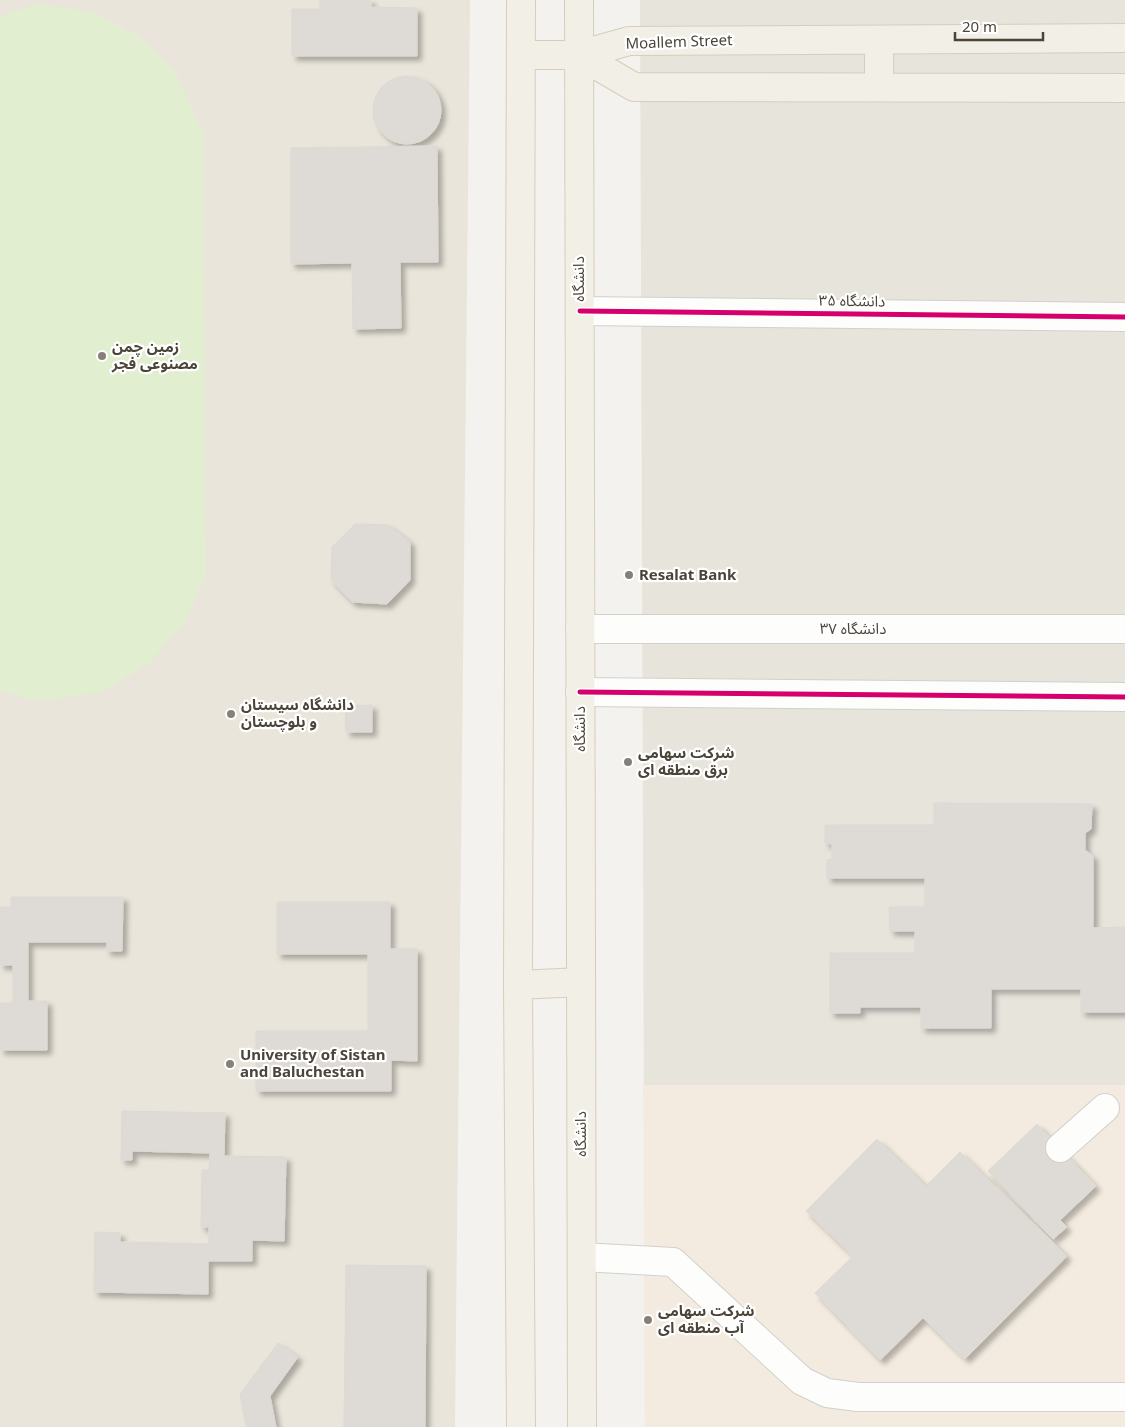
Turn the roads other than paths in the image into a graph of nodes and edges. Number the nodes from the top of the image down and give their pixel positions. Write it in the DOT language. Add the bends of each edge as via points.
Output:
graph roads {
  1 [pos="521,0"];
  2 [pos="579,0"];
  3 [pos="1125,38"];
  4 [pos="879,40"];
  5 [pos="521,55"];
  6 [pos="579,55"];
  7 [pos="879,87"];
  8 [pos="1125,88"];
  9 [pos="580,311"];
  10 [pos="1125,317"];
  11 [pos="580,629"];
  12 [pos="1125,630"];
  13 [pos="580,692"];
  14 [pos="1125,698"];
  15 [pos="581,982"];
  16 [pos="518,985"];
  17 [pos="1104,1108"];
  18 [pos="1060,1148"];
  19 [pos="582,1261"];
  20 [pos="1125,1397"];
  21 [pos="521,1427"];
  22 [pos="582,1427"];
  1 -- 5 [label="main road"];
  2 -- 6 [label="main road, دانشگاه"];
  3 -- 4 [label="main road, Moallem Street"];
  4 -- 6 [label="main road, Moallem Street" via="629,41"];
  4 -- 7 [label="main road"];
  5 -- 6 [label="main road"];
  5 -- 16 [label="main road"];
  6 -- 7 [label="main road" via="634,87"];
  6 -- 9 [label="main road, دانشگاه"];
  7 -- 8 [label="main road"];
  9 -- 10 [label="street, دانشگاه ۳۵"];
  9 -- 11 [label="main road, دانشگاه"];
  11 -- 12 [label="street, دانشگاه ۳۷"];
  11 -- 13 [label="main road, دانشگاه"];
  13 -- 14 [label="street"];
  13 -- 15 [label="main road, دانشگاه"];
  15 -- 16 [label="main road"];
  15 -- 19 [label="main road, دانشگاه"];
  16 -- 21 [label="main road"];
  17 -- 18 [label="street"];
  19 -- 20 [label="street" via="673,1262 802,1381 827,1393 858,1396"];
  19 -- 22 [label="main road, دانشگاه"];
}
